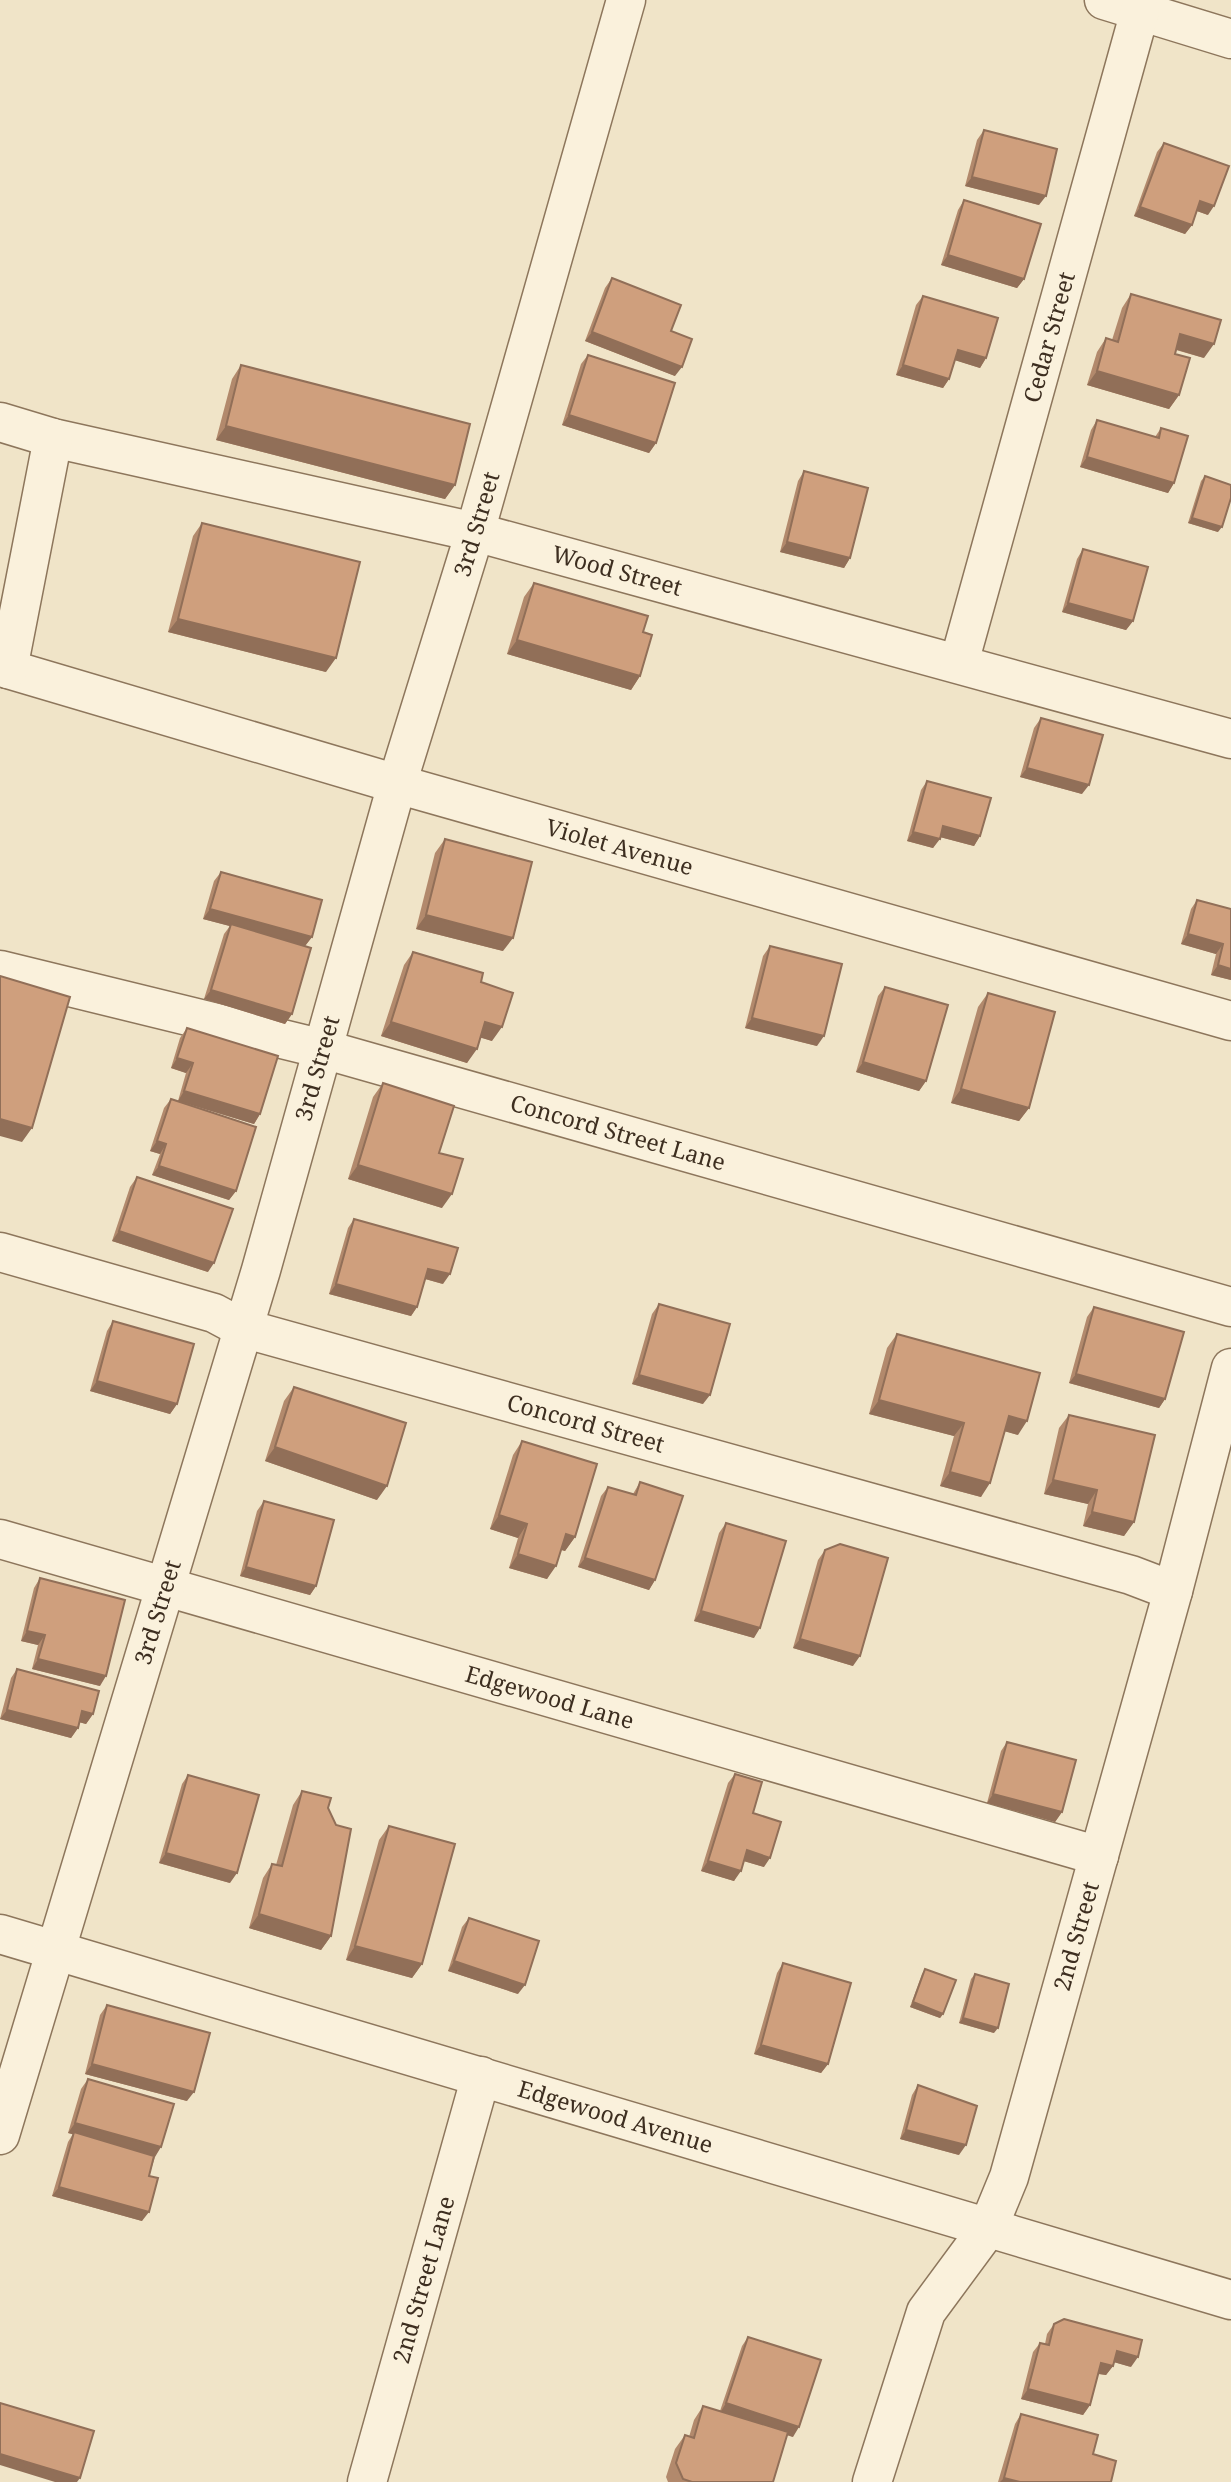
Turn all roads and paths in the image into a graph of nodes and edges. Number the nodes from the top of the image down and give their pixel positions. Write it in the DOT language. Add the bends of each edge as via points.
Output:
graph roads {
  1 [pos="626,0"];
  2 [pos="1104,0"];
  3 [pos="1140,11"];
  4 [pos="1231,39"];
  5 [pos="0,422"];
  6 [pos="53,438"];
  7 [pos="475,532"];
  8 [pos="959,663"];
  9 [pos="4,671"];
  10 [pos="1231,739"];
  11 [pos="397,784"];
  12 [pos="0,970"];
  13 [pos="1231,1021"];
  14 [pos="323,1049"];
  15 [pos="0,1252"];
  16 [pos="1231,1307"];
  17 [pos="242,1328"];
  18 [pos="1231,1368"];
  19 [pos="1219,1455"];
  20 [pos="0,1539"];
  21 [pos="166,1589"];
  22 [pos="1172,1591"];
  23 [pos="1099,1856"];
  24 [pos="0,1934"];
  25 [pos="55,1950"];
  26 [pos="481,2076"];
  27 [pos="0,2135"];
  28 [pos="988,2228"];
  29 [pos="1231,2300"];
  30 [pos="367,2482"];
  31 [pos="872,2482"];
  1 -- 7 [label="street, 3rd Street"];
  2 -- 3 [label="street"];
  3 -- 4 [label="street"];
  3 -- 8 [label="street, Cedar Street"];
  5 -- 6 [label="street, Wood Street"];
  6 -- 7 [label="street, Wood Street"];
  6 -- 9 [label="street"];
  7 -- 8 [label="street, Wood Street"];
  7 -- 11 [label="street, 3rd Street"];
  8 -- 10 [label="street, Wood Street"];
  9 -- 11 [label="street, Violet Avenue"];
  11 -- 13 [label="street, Violet Avenue"];
  11 -- 14 [label="street, 3rd Street"];
  12 -- 14 [label="street, Concord Street Lane"];
  14 -- 16 [label="street, Concord Street Lane"];
  14 -- 17 [label="street, 3rd Street"];
  15 -- 17 [label="street, Concord Street" via="214,1312"];
  17 -- 21 [label="street, 3rd Street"];
  17 -- 22 [label="street, Concord Street" via="1118,1571"];
  18 -- 19 [label="street, 2nd Street"];
  19 -- 22 [label="street, 2nd Street"];
  20 -- 21 [label="street, Edgewood Lane"];
  21 -- 23 [label="street, Edgewood Lane"];
  21 -- 25 [label="street, 3rd Street"];
  22 -- 23 [label="street, 2nd Street"];
  23 -- 28 [label="street, 2nd Street" via="1009,2177"];
  24 -- 25 [label="street, Edgewood Avenue"];
  25 -- 26 [label="street, Edgewood Avenue"];
  25 -- 27 [label="street, 3rd Street"];
  26 -- 28 [label="street, Edgewood Avenue"];
  26 -- 30 [label="street, 2nd Street Lane"];
  28 -- 29 [label="street, Edgewood Avenue"];
  28 -- 31 [label="street, 2nd Street" via="926,2312"];
}
